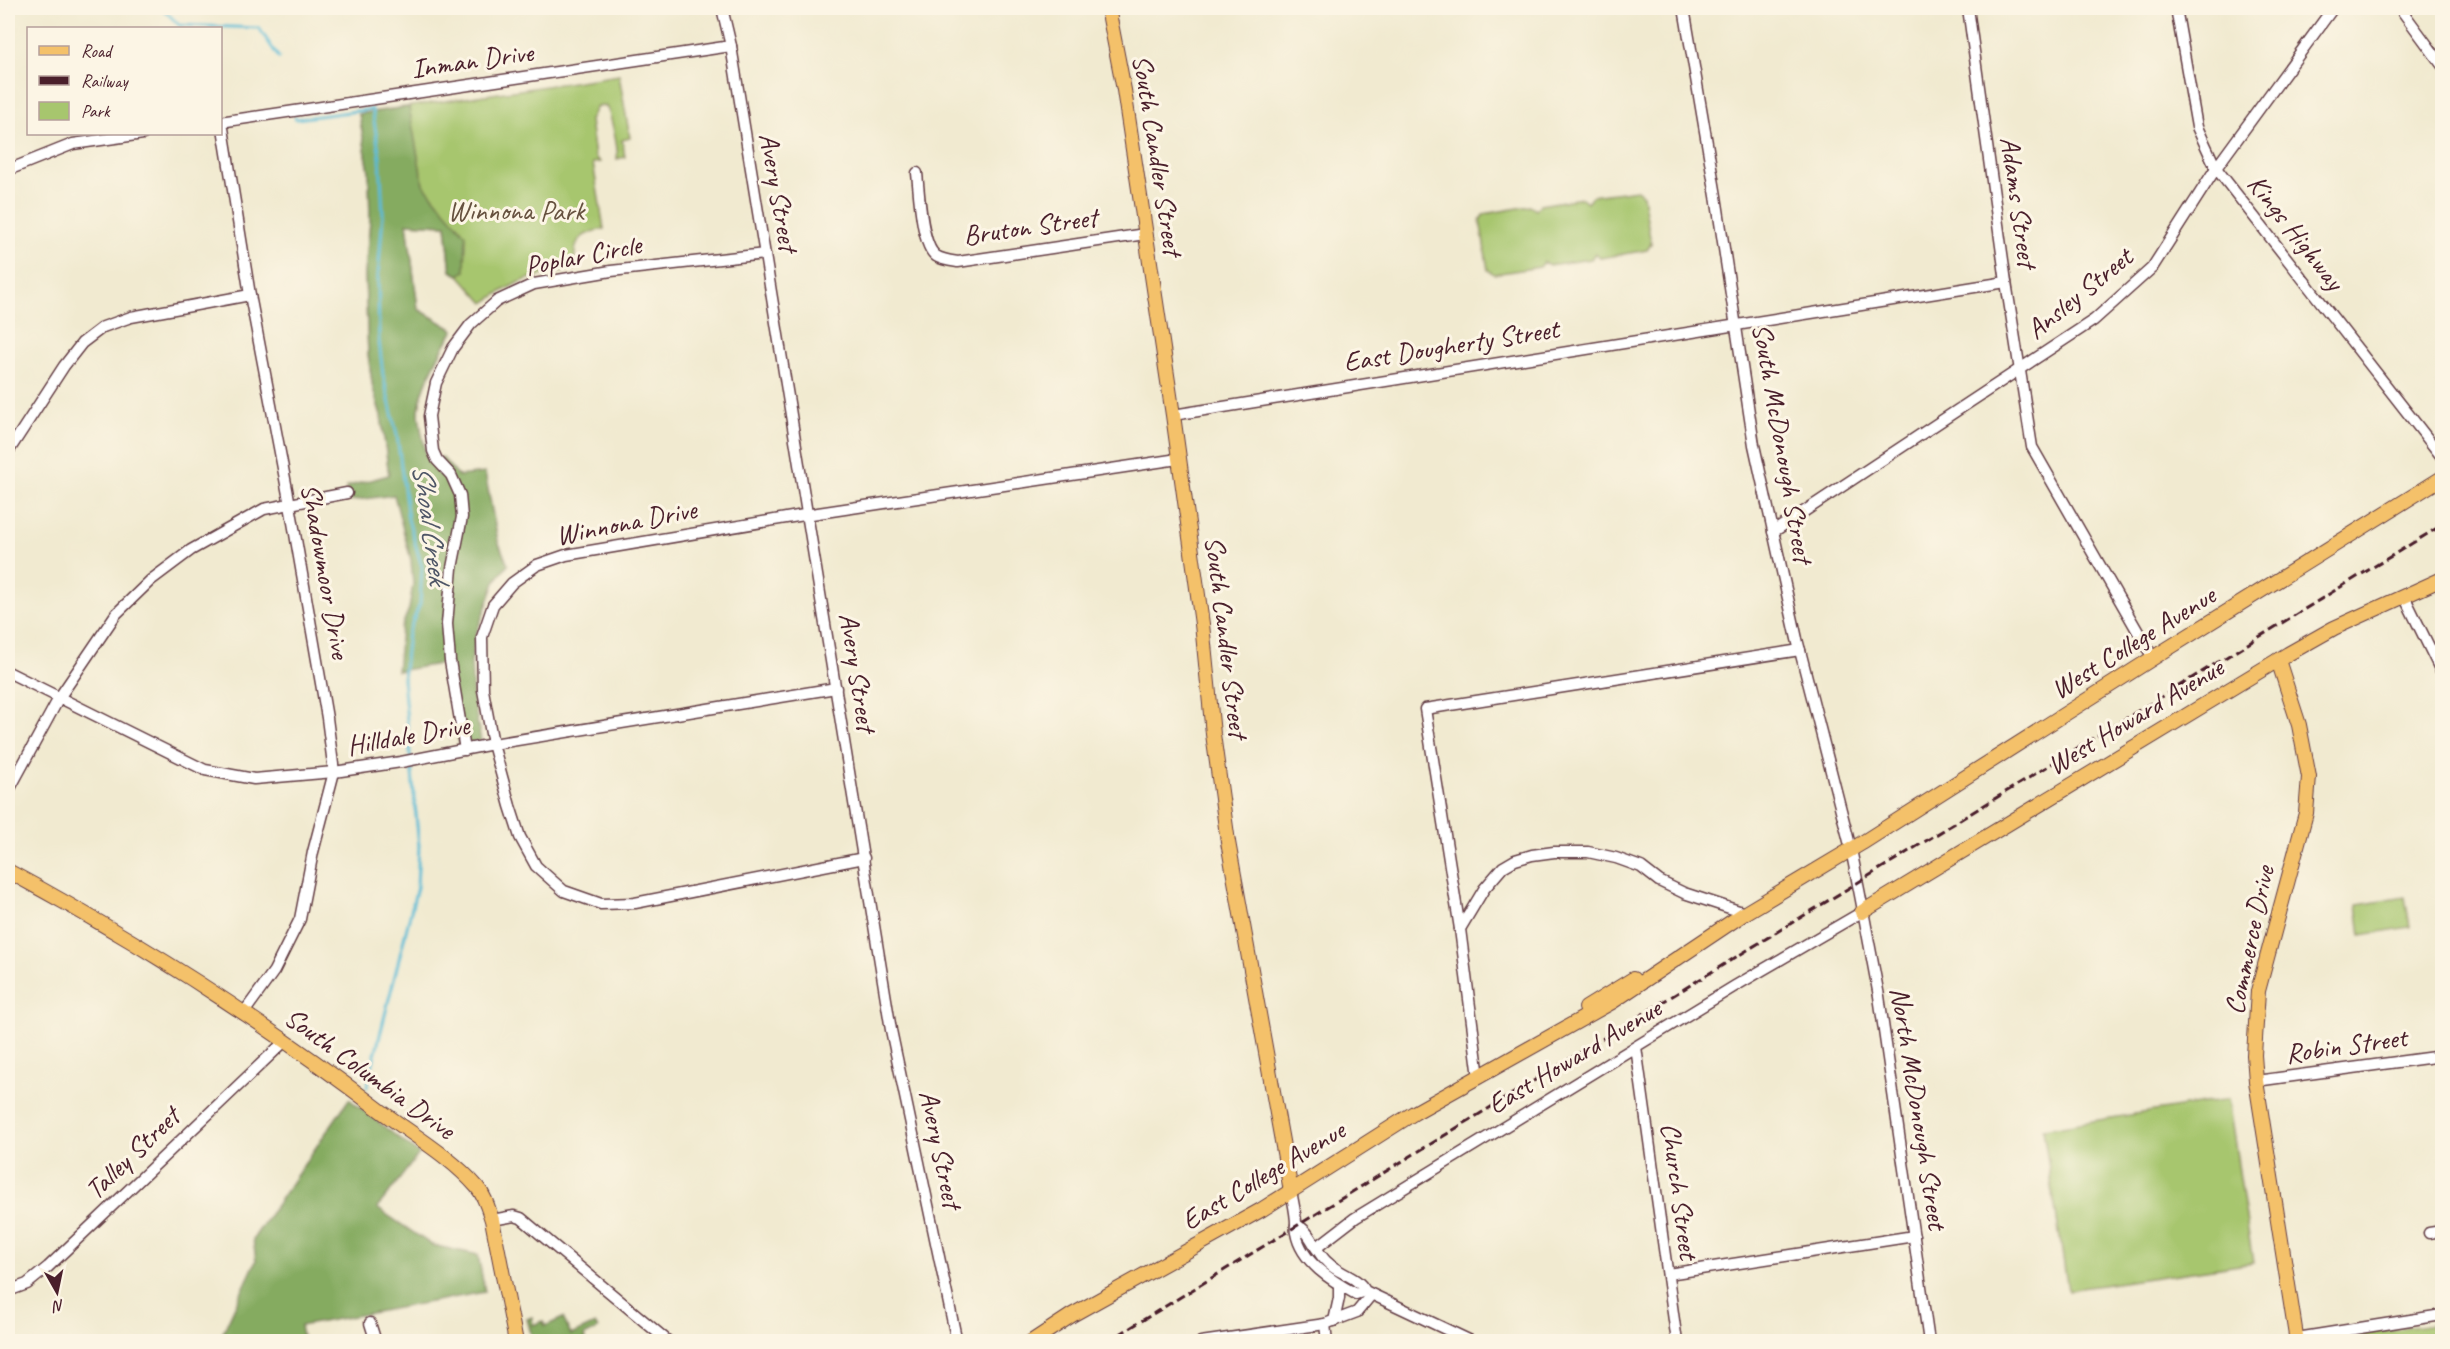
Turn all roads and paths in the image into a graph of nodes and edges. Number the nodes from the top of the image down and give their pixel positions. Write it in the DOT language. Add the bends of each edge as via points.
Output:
graph roads {
  1 [pos="722,8"];
  2 [pos="1108,8"];
  3 [pos="1684,8"];
  4 [pos="1968,8"];
  5 [pos="2176,8"];
  6 [pos="2333,8"];
  7 [pos="2400,8"];
  8 [pos="731,46"];
  9 [pos="2439,52"];
  10 [pos="2442,65"];
  11 [pos="222,122"];
  12 [pos="222,128"];
  13 [pos="136,135"];
  14 [pos="2216,168"];
  15 [pos="8,170"];
  16 [pos="917,173"];
  17 [pos="1145,234"];
  18 [pos="765,254"];
  19 [pos="2006,282"];
  20 [pos="250,296"];
  21 [pos="1737,324"];
  22 [pos="2020,370"];
  23 [pos="1173,415"];
  24 [pos="8,452"];
  25 [pos="2442,457"];
  26 [pos="1178,459"];
  27 [pos="2442,478"];
  28 [pos="348,493"];
  29 [pos="290,506"];
  30 [pos="808,515"];
  31 [pos="1773,532"];
  32 [pos="2442,579"];
  33 [pos="2404,596"];
  34 [pos="1800,650"];
  35 [pos="2153,658"];
  36 [pos="2278,660"];
  37 [pos="8,672"];
  38 [pos="2442,673"];
  39 [pos="836,688"];
  40 [pos="59,698"];
  41 [pos="493,744"];
  42 [pos="465,750"];
  43 [pos="334,772"];
  44 [pos="8,792"];
  45 [pos="1851,849"];
  46 [pos="864,858"];
  47 [pos="8,871"];
  48 [pos="1858,883"];
  49 [pos="1862,912"];
  50 [pos="1745,913"];
  51 [pos="1460,929"];
  52 [pos="243,1014"];
  53 [pos="285,1041"];
  54 [pos="1636,1047"];
  55 [pos="2442,1056"];
  56 [pos="1479,1077"];
  57 [pos="2256,1082"];
  58 [pos="1291,1191"];
  59 [pos="492,1220"];
  60 [pos="1296,1225"];
  61 [pos="2442,1231"];
  62 [pos="2429,1233"];
  63 [pos="1914,1236"];
  64 [pos="1316,1248"];
  65 [pos="1668,1274"];
  66 [pos="1339,1285"];
  67 [pos="8,1291"];
  68 [pos="1368,1293"];
  69 [pos="2442,1316"];
  70 [pos="1329,1322"];
  71 [pos="370,1323"];
  72 [pos="2297,1340"];
  73 [pos="376,1341"];
  74 [pos="516,1341"];
  75 [pos="669,1341"];
  76 [pos="957,1341"];
  77 [pos="1031,1341"];
  78 [pos="1201,1341"];
  79 [pos="1327,1341"];
  80 [pos="1473,1341"];
  81 [pos="1677,1341"];
  82 [pos="1929,1341"];
  1 -- 8 [label="street, Avery Street"];
  2 -- 17 [label="main road, South Candler Street" via="1125,90"];
  3 -- 21 [label="street, South McDonough Street"];
  4 -- 19 [label="street, Adams Street"];
  5 -- 14 [label="street, Kings Highway" via="2197,127"];
  6 -- 14 [label="street, Ansley Street"];
  7 -- 9 [label="street"];
  8 -- 11 [label="street, Inman Drive"];
  8 -- 18 [label="street, Avery Street"];
  9 -- 10 [label="street"];
  12 -- 20 [label="street, Shadowmoor Drive"];
  13 -- 15 [label="street" via="73,144"];
  14 -- 22 [label="street, Ansley Street" via="2152,268 2094,320"];
  14 -- 25 [label="street, Kings Highway"];
  16 -- 17 [label="street, Bruton Street" via="926,240 935,255 946,260 958,262"];
  17 -- 23 [label="main road, South Candler Street"];
  18 -- 30 [label="street, Avery Street"];
  18 -- 42 [label="street, Poplar Circle" via="534,284 497,301 471,324 453,348 436,383 429,416 433,451 460,495 462,518 447,624"];
  19 -- 21 [label="street, East Dougherty Street"];
  19 -- 22 [label="street, Adams Street"];
  20 -- 24 [label="street" via="131,317 103,327 82,342"];
  20 -- 29 [label="street, Shadowmoor Drive"];
  21 -- 23 [label="street, East Dougherty Street"];
  21 -- 31 [label="street, South McDonough Street" via="1754,445"];
  22 -- 31 [label="street, Ansley Street"];
  22 -- 35 [label="street, Adams Street" via="2032,447 2038,461"];
  23 -- 26 [label="main road, South Candler Street"];
  26 -- 30 [label="street, Winnona Drive"];
  26 -- 58 [label="main road, South Candler Street" via="1228,842"];
  27 -- 35 [label="main road, West College Avenue"];
  28 -- 29 [label="street"];
  29 -- 40 [label="street" via="264,509 191,550 151,580 116,614"];
  29 -- 43 [label="street, Shadowmoor Drive"];
  30 -- 39 [label="street, Avery Street"];
  30 -- 41 [label="street, Winnona Drive" via="607,547 537,565 512,584 494,605 482,637 483,690"];
  31 -- 34 [label="street, South McDonough Street"];
  32 -- 33 [label="main road, West Howard Avenue"];
  33 -- 36 [label="main road, West Howard Avenue" via="2334,628"];
  33 -- 38 [label="street"];
  34 -- 45 [label="street, South McDonough Street"];
  34 -- 51 [label="street" via="1425,709"];
  35 -- 45 [label="main road, West College Avenue"];
  36 -- 49 [label="main road, West Howard Avenue"];
  36 -- 57 [label="main road, Commerce Drive" via="2299,724 2309,777 2306,813 2259,991"];
  37 -- 40 [label="street, Hilldale Drive"];
  39 -- 41 [label="street, Hilldale Drive"];
  39 -- 46 [label="street, Avery Street"];
  40 -- 43 [label="street, Hilldale Drive" via="205,770 254,779"];
  40 -- 44 [label="street"];
  41 -- 42 [label="street, Hilldale Drive"];
  41 -- 46 [label="street, Winnona Drive" via="520,837 536,866 564,891 601,904 635,903"];
  42 -- 43 [label="street, Hilldale Drive"];
  43 -- 52 [label="street, Shadowmoor Drive" via="300,919 274,971"];
  45 -- 48 [label="street, South McDonough Street"];
  45 -- 50 [label="main road, East College Avenue"];
  46 -- 76 [label="street, Avery Street" via="891,1030"];
  47 -- 52 [label="main road, South Columbia Drive" via="120,933"];
  48 -- 49 [label="street, North McDonough Street"];
  49 -- 54 [label="street, East Howard Avenue"];
  49 -- 63 [label="street, North McDonough Street" via="1879,996"];
  50 -- 51 [label="street" via="1684,893 1641,867 1616,858 1588,852 1554,852 1515,860 1503,867"];
  50 -- 56 [label="main road, East College Avenue" via="1683,953 1612,989"];
  51 -- 56 [label="street"];
  52 -- 53 [label="main road, South Columbia Drive"];
  53 -- 59 [label="main road, South Columbia Drive" via="448,1161 477,1187"];
  53 -- 67 [label="street, Talley Street" via="48,1267 27,1284"];
  54 -- 64 [label="street, East Howard Avenue" via="1355,1218"];
  54 -- 65 [label="street, Church Street"];
  55 -- 57 [label="street, Robin Street"];
  56 -- 58 [label="main road, East College Avenue"];
  57 -- 72 [label="main road, Commerce Drive"];
  58 -- 60 [label="street, South Candler Street"];
  58 -- 77 [label="main road, East College Avenue"];
  59 -- 74 [label="main road"];
  59 -- 75 [label="street" via="521,1218"];
  60 -- 64 [label="street" via="1303,1227"];
  60 -- 66 [label="street, South Candler Street" via="1295,1232 1304,1251 1318,1269"];
  61 -- 62 [label="street"];
  63 -- 65 [label="street"];
  63 -- 82 [label="street, North McDonough Street"];
  64 -- 68 [label="street" via="1334,1269 1362,1284"];
  65 -- 81 [label="street, Church Street"];
  66 -- 68 [label="street" via="1356,1294"];
  66 -- 70 [label="street" via="1339,1298"];
  68 -- 70 [label="street" via="1357,1312"];
  68 -- 80 [label="street"];
  69 -- 72 [label="street"];
  70 -- 78 [label="street"];
  70 -- 79 [label="street"];
  71 -- 73 [label="street"];
}
